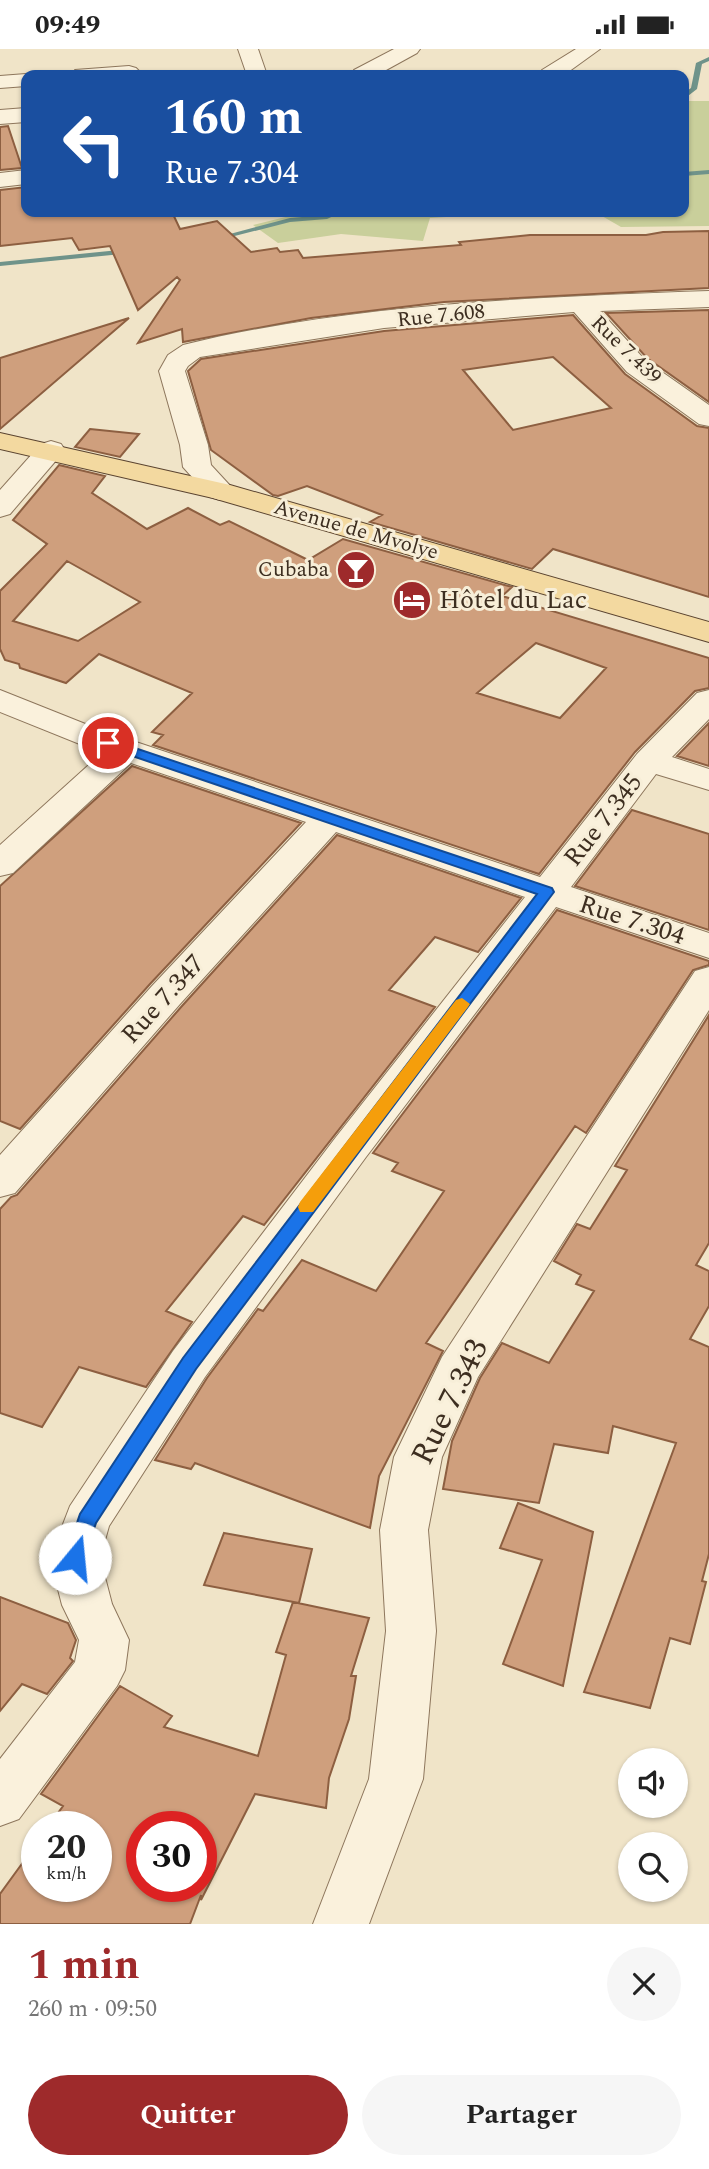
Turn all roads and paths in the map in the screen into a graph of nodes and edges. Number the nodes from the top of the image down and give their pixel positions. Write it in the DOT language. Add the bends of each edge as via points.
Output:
graph roads {
  1 [pos="122,49"];
  2 [pos="248,49"];
  3 [pos="364,49"];
  4 [pos="410,49"];
  5 [pos="590,49"];
  6 [pos="128,70"];
  7 [pos="255,70"];
  8 [pos="368,70"];
  9 [pos="372,70"];
  10 [pos="558,70"];
  11 [pos="21,80"];
  12 [pos="0,82"];
  13 [pos="21,115"];
  14 [pos="0,117"];
  15 [pos="21,178"];
  16 [pos="0,180"];
  17 [pos="709,299"];
  18 [pos="580,304"];
  19 [pos="709,418"];
  20 [pos="0,441"];
  21 [pos="51,450"];
  22 [pos="220,491"];
  23 [pos="0,508"];
  24 [pos="709,632"];
  25 [pos="0,700"];
  26 [pos="709,700"];
  27 [pos="126,749"];
  28 [pos="649,761"];
  29 [pos="709,780"];
  30 [pos="330,818"];
  31 [pos="0,865"];
  32 [pos="546,892"];
  33 [pos="709,946"];
  34 [pos="709,980"];
  35 [pos="0,1182"];
  36 [pos="0,1801"];
  37 [pos="350,1902"];
  1 -- 6 [label="street"];
  2 -- 7 [label="street"];
  3 -- 8 [label="street"];
  4 -- 9 [label="street"];
  5 -- 10 [label="street"];
  11 -- 12 [label="street"];
  13 -- 14 [label="street"];
  15 -- 16 [label="street"];
  17 -- 18 [label="street, Rue 7.608"];
  18 -- 19 [label="street, Rue 7.439" via="636,366"];
  18 -- 22 [label="street, Rue 7.608" via="352,326 192,351 177,361 172,371 197,467"];
  20 -- 21 [label="main road, Avenue de Mvolye"];
  21 -- 22 [label="main road, Avenue de Mvolye"];
  21 -- 23 [label="street"];
  22 -- 24 [label="main road, Avenue de Mvolye"];
  25 -- 27 [label="street, Rue 7.304"];
  26 -- 28 [label="street, Rue 7.345"];
  27 -- 30 [label="street, Rue 7.304"];
  27 -- 31 [label="street"];
  28 -- 29 [label="street"];
  28 -- 32 [label="street, Rue 7.345"];
  30 -- 32 [label="street, Rue 7.304"];
  30 -- 35 [label="street, Rue 7.347"];
  32 -- 33 [label="street, Rue 7.304"];
  32 -- 36 [label="street, Rue 7.345" via="189,1364 87,1520 75,1558 104,1640 99,1670"];
  34 -- 37 [label="street, Rue 7.343" via="458,1370 418,1457 404,1530 411,1632 396,1779"];
}
